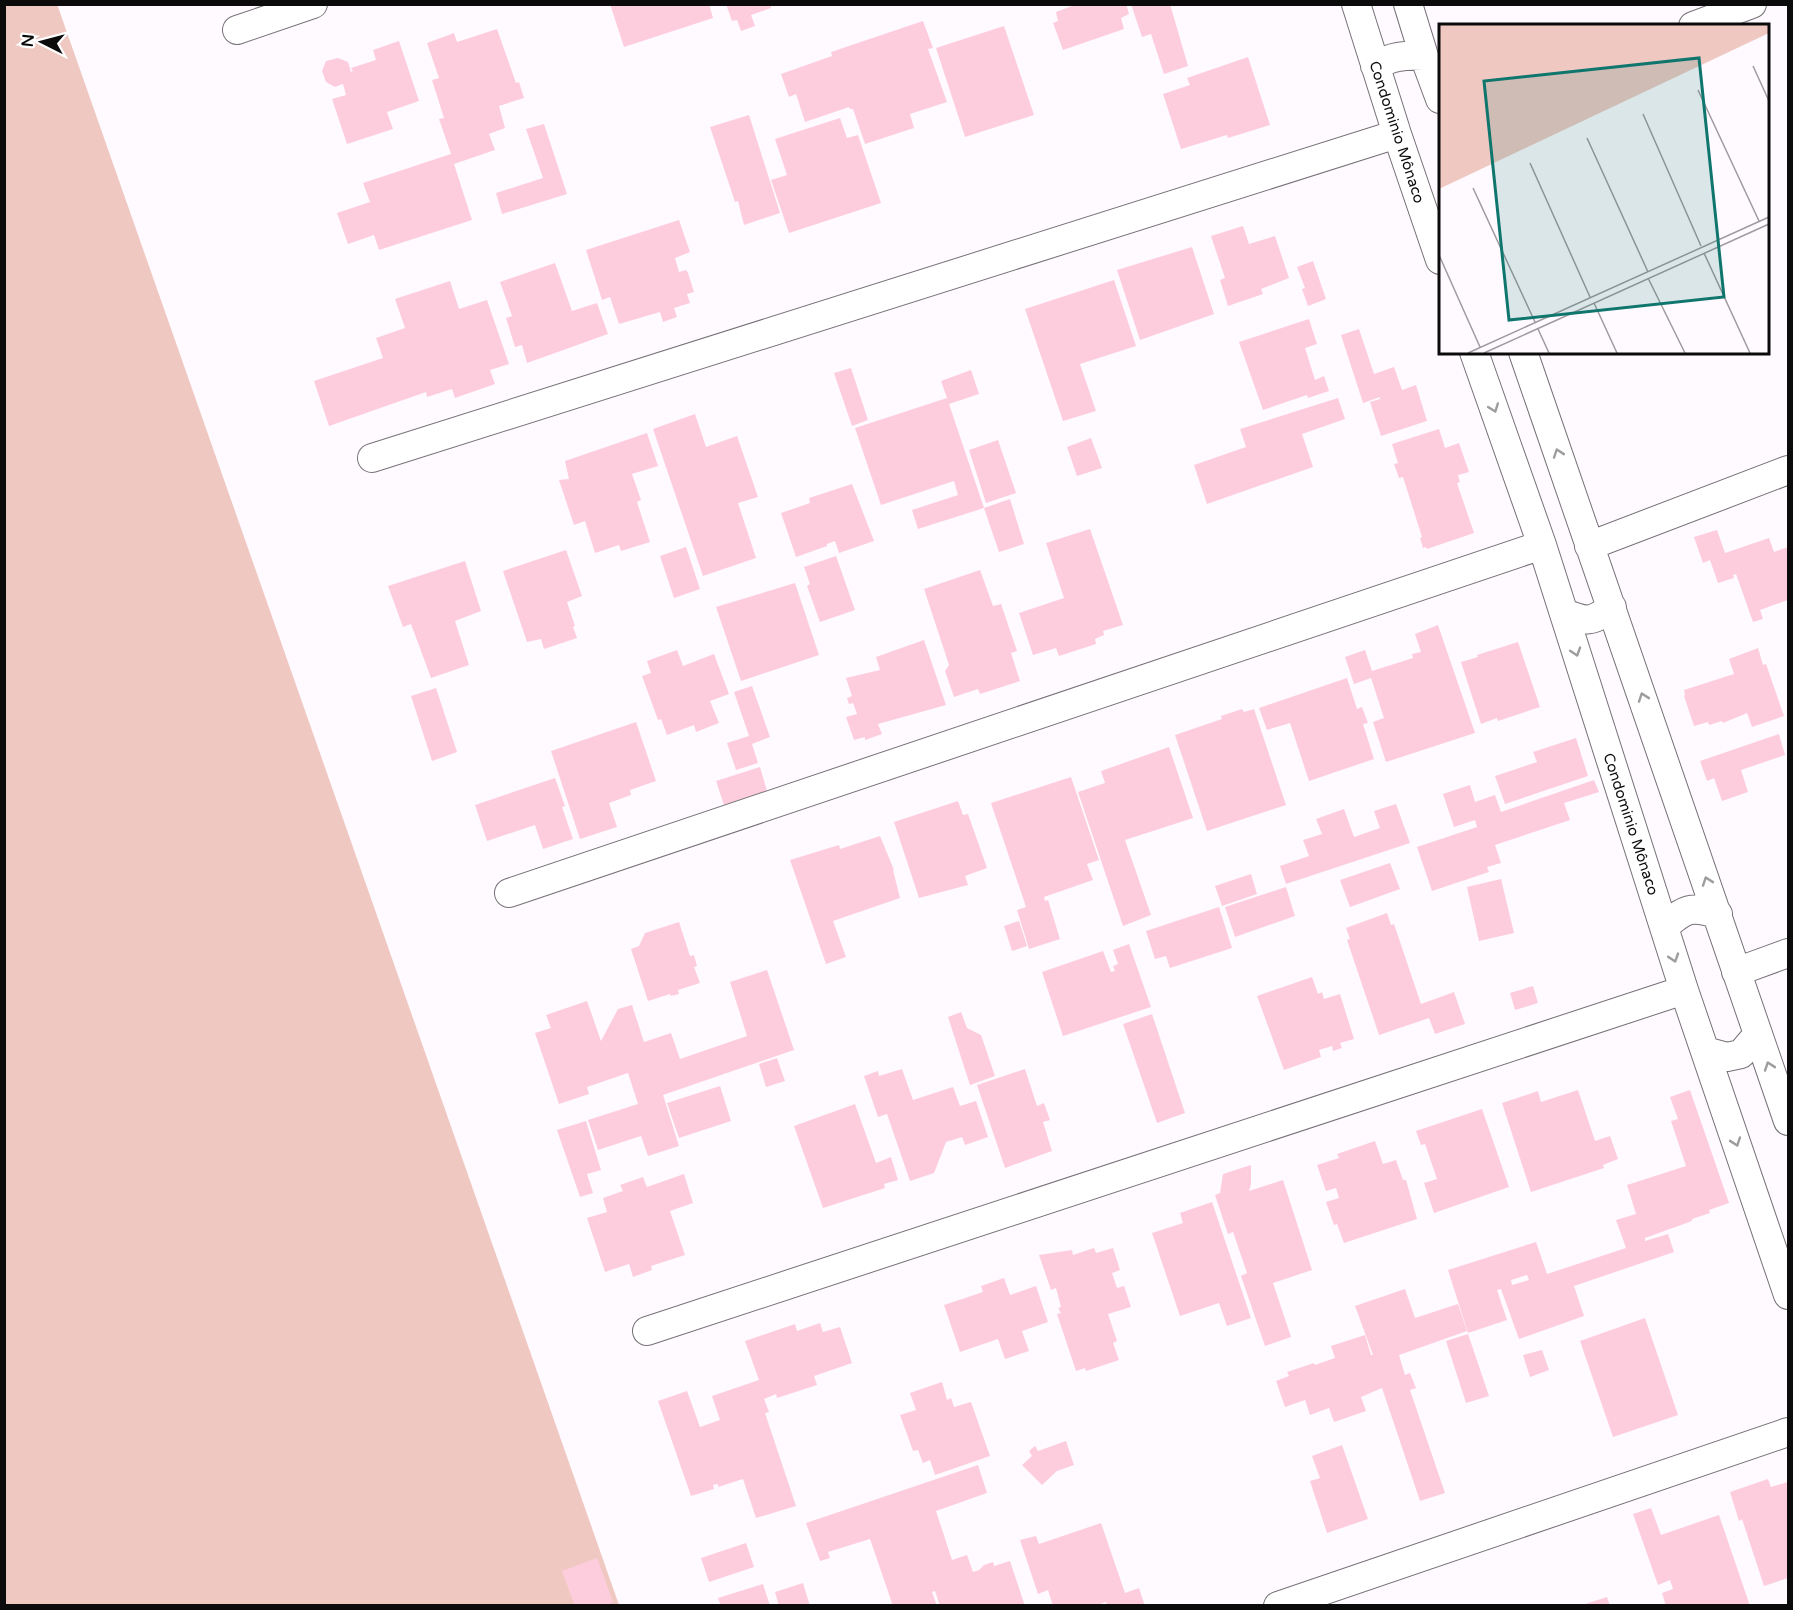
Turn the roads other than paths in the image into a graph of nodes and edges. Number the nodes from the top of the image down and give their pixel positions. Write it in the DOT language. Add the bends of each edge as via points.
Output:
graph roads {
  1 [pos="313,4"];
  2 [pos="1356,4"];
  3 [pos="1408,4"];
  4 [pos="1752,4"];
  5 [pos="1698,24"];
  6 [pos="237,30"];
  7 [pos="1424,56"];
  8 [pos="1376,66"];
  9 [pos="1439,96"];
  10 [pos="1397,134"];
  11 [pos="1428,195"];
  12 [pos="1439,255"];
  13 [pos="1475,354"];
  14 [pos="1524,354"];
  15 [pos="372,458"];
  16 [pos="1788,470"];
  17 [pos="1569,486"];
  18 [pos="1527,498"];
  19 [pos="1542,545"];
  20 [pos="1589,546"];
  21 [pos="1612,607"];
  22 [pos="1564,613"];
  23 [pos="509,893"];
  24 [pos="1718,914"];
  25 [pos="1664,927"];
  26 [pos="1788,953"];
  27 [pos="1736,972"];
  28 [pos="1684,990"];
  29 [pos="1758,1034"];
  30 [pos="1705,1051"];
  31 [pos="1788,1121"];
  32 [pos="1788,1295"];
  33 [pos="647,1331"];
  34 [pos="1788,1432"];
  35 [pos="1278,1605"];
  1 -- 6 [label="street"];
  2 -- 8 [label="street, Condominio Mônaco"];
  3 -- 7 [label="street"];
  4 -- 5 [label="street"];
  7 -- 8 [label="street" via="1389,58"];
  7 -- 9 [label="street"];
  8 -- 10 [label="street, Condominio Mônaco"];
  10 -- 11 [label="street, Condominio Mônaco"];
  10 -- 15 [label="street"];
  11 -- 12 [label="street, Condominio Mônaco"];
  13 -- 18 [label="street, Condominio Mônaco, one-way"];
  17 -- 14 [label="street, one-way"];
  16 -- 20 [label="street"];
  17 -- 18 [label="street" via="1553,484"];
  17 -- 20 [label="street"];
  18 -- 19 [label="street, Condominio Mônaco"];
  19 -- 22 [label="street, Condominio Mônaco"];
  19 -- 23 [label="street"];
  20 -- 21 [label="street"];
  21 -- 22 [label="street" via="1601,616 1584,621"];
  24 -- 21 [label="street, one-way"];
  22 -- 25 [label="street, Condominio Mônaco, one-way"];
  24 -- 25 [label="street" via="1697,908 1680,914"];
  24 -- 27 [label="street"];
  25 -- 28 [label="street, Condominio Mônaco, one-way"];
  26 -- 27 [label="street"];
  27 -- 29 [label="street"];
  28 -- 30 [label="street, Condominio Mônaco"];
  28 -- 33 [label="street"];
  29 -- 30 [label="street" via="1741,1054 1727,1057"];
  31 -- 29 [label="street, one-way"];
  30 -- 32 [label="street, Condominio Mônaco, one-way"];
  34 -- 35 [label="street"];
}
